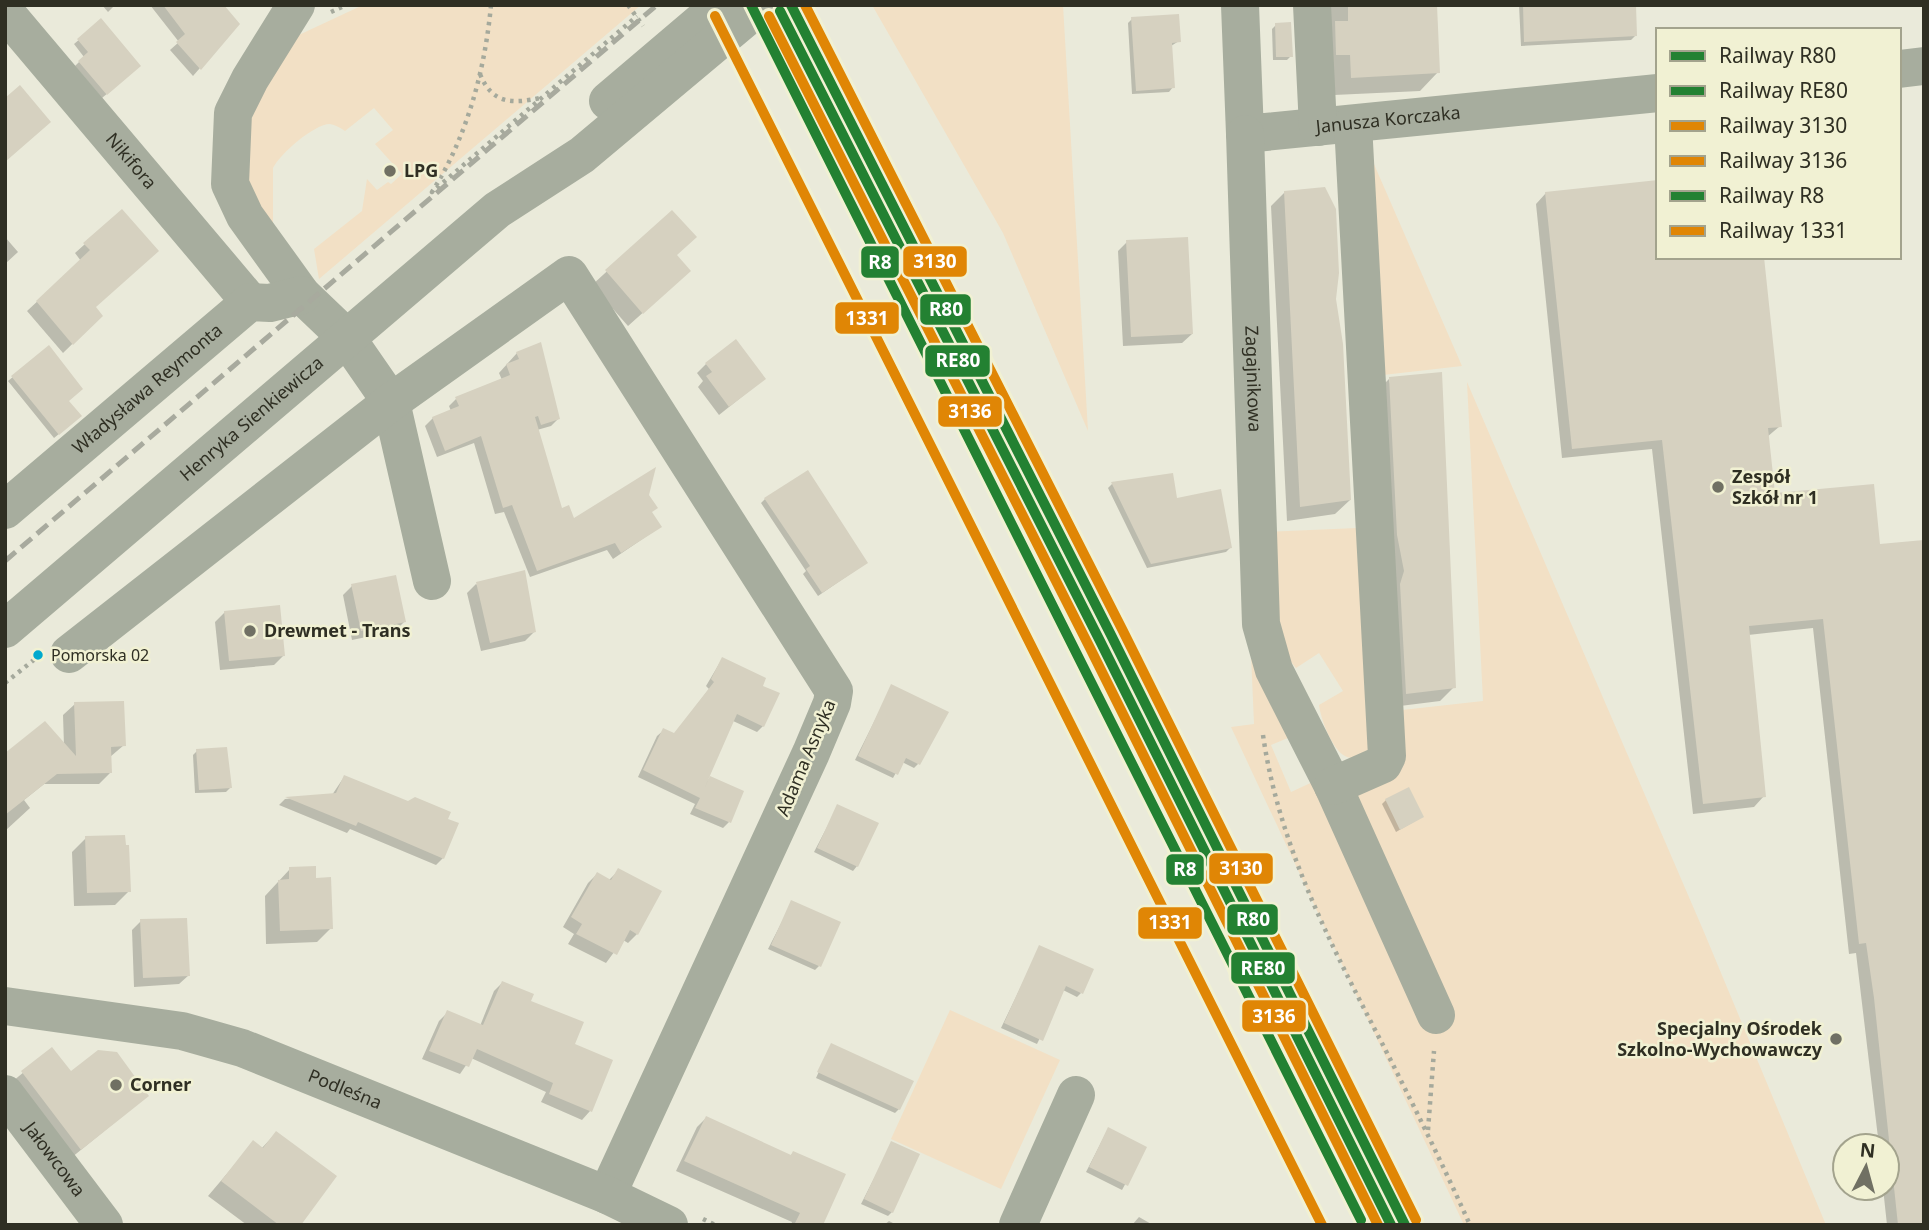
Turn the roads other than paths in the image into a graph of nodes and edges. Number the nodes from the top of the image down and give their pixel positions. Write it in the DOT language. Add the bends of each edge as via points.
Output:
graph roads {
  1 [pos="296,5"];
  2 [pos="722,5"];
  3 [pos="761,5"];
  4 [pos="1240,5"];
  5 [pos="1312,5"];
  6 [pos="14,16"];
  7 [pos="685,53"];
  8 [pos="1924,66"];
  9 [pos="1901,69"];
  10 [pos="1656,93"];
  11 [pos="1336,126"];
  12 [pos="1245,134"];
  13 [pos="302,295"];
  14 [pos="250,302"];
  15 [pos="346,337"];
  16 [pos="391,402"];
  17 [pos="5,510"];
  18 [pos="432,581"];
  19 [pos="5,629"];
  20 [pos="69,654"];
  21 [pos="1333,786"];
  22 [pos="5,1006"];
  23 [pos="1436,1015"];
  24 [pos="5,1094"];
  25 [pos="1076,1096"];
  26 [pos="607,1195"];
  27 [pos="680,1219"];
  28 [pos="104,1225"];
  29 [pos="1018,1225"];
  1 -- 13 [label="street" via="233,113 230,184 245,216"];
  2 -- 7 [label="street, Henryka Sienkiewicza"];
  3 -- 7 [label="street, Henryka Sienkiewicza"];
  4 -- 12 [label="street"];
  5 -- 11 [label="street"];
  6 -- 14 [label="street, Nikifora"];
  7 -- 15 [label="street, Henryka Sienkiewicza" via="582,155 498,211"];
  8 -- 9 [label="street"];
  10 -- 11 [label="street, Janusza Korczaka"];
  11 -- 12 [label="street, Janusza Korczaka"];
  11 -- 21 [label="street" via="1387,712 1386,761"];
  12 -- 21 [label="street, Zagajnikowa" via="1261,624 1274,670"];
  13 -- 14 [label="street" via="270,303"];
  13 -- 15 [label="street"];
  14 -- 17 [label="street, Władysława Reymonta"];
  15 -- 16 [label="street"];
  15 -- 19 [label="street, Henryka Sienkiewicza"];
  16 -- 18 [label="street"];
  16 -- 20 [label="street"];
  16 -- 26 [label="street, Adama Asnyka" via="569,275 834,691 811,753"];
  21 -- 23 [label="street, Zagajnikowa"];
  22 -- 26 [label="street, Podleśna" via="182,1031 242,1048"];
  24 -- 28 [label="street, Jałowcowa"];
  25 -- 29 [label="street"];
  26 -- 27 [label="street, Podleśna"];
}
